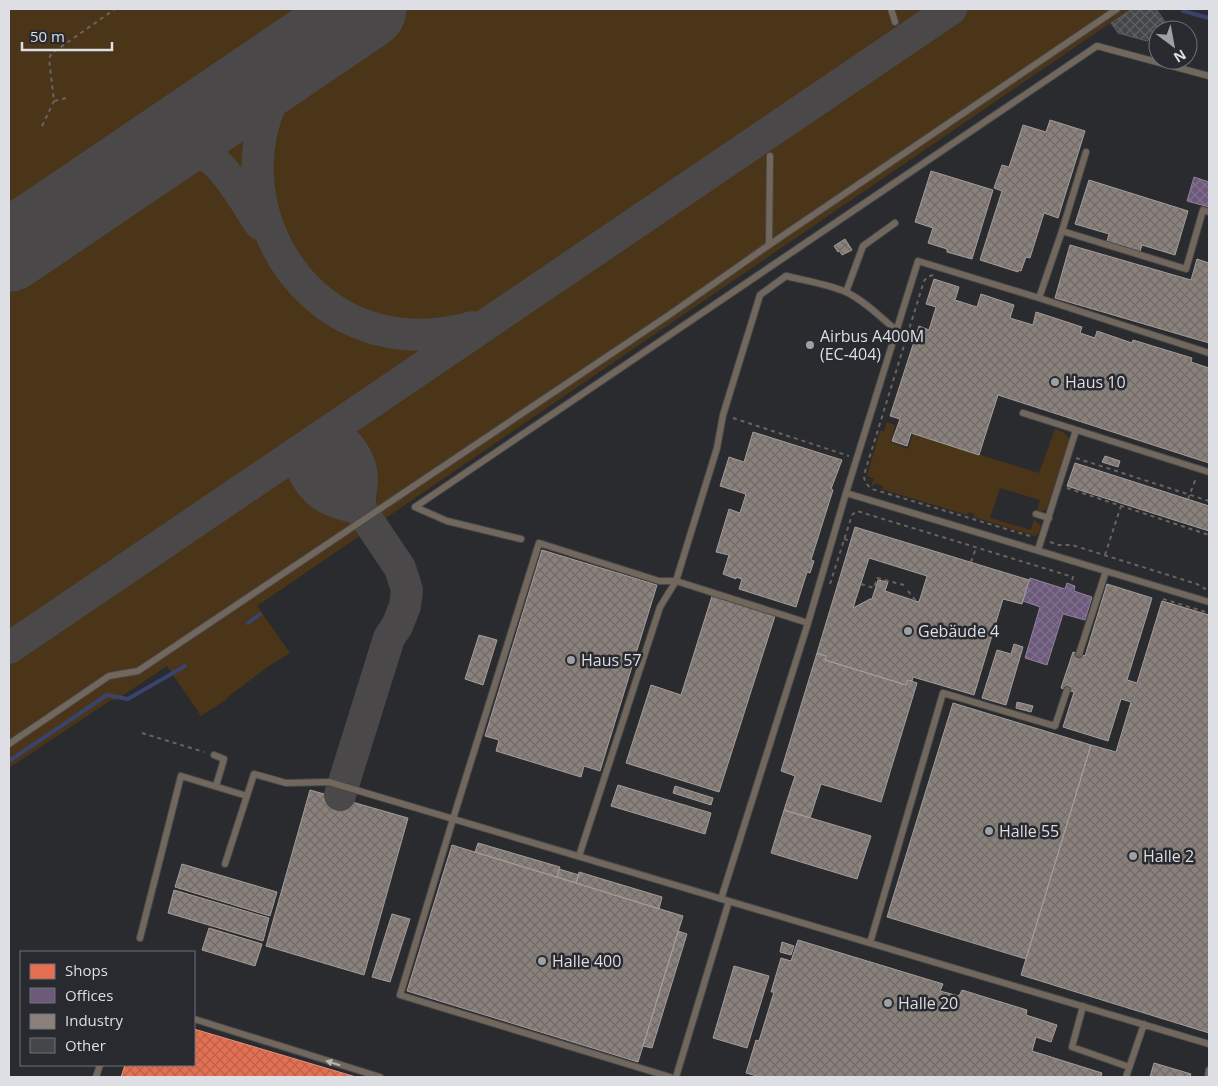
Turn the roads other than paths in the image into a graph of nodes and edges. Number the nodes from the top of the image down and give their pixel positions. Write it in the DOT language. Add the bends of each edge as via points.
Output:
graph roads {
  1 [pos="891,9"];
  2 [pos="1117,9"];
  3 [pos="895,22"];
  4 [pos="1209,76"];
  5 [pos="1086,152"];
  6 [pos="770,156"];
  7 [pos="1209,212"];
  8 [pos="895,224"];
  9 [pos="1062,231"];
  10 [pos="769,244"];
  11 [pos="846,292"];
  12 [pos="1039,298"];
  13 [pos="896,330"];
  14 [pos="1209,353"];
  15 [pos="1022,413"];
  16 [pos="1076,430"];
  17 [pos="1209,472"];
  18 [pos="846,492"];
  19 [pos="1036,514"];
  20 [pos="1049,518"];
  21 [pos="521,539"];
  22 [pos="1038,550"];
  23 [pos="1106,572"];
  24 [pos="676,581"];
  25 [pos="1209,602"];
  26 [pos="808,623"];
  27 [pos="1079,654"];
  28 [pos="1067,690"];
  29 [pos="9,744"];
  30 [pos="214,756"];
  31 [pos="216,786"];
  32 [pos="247,796"];
  33 [pos="452,819"];
  34 [pos="579,856"];
  35 [pos="225,864"];
  36 [pos="721,899"];
  37 [pos="729,901"];
  38 [pos="140,938"];
  39 [pos="870,943"];
  40 [pos="1083,1006"];
  41 [pos="195,1019"];
  42 [pos="1144,1024"];
  43 [pos="1209,1044"];
  44 [pos="1129,1067"];
  45 [pos="1209,1070"];
  46 [pos="380,1077"];
  47 [pos="670,1077"];
  48 [pos="676,1077"];
  49 [pos="1126,1077"];
  50 [pos="1208,1077"];
  1 -- 3 [label="lane"];
  2 -- 10 [label="lane"];
  4 -- 21 [label="lane" via="1097,46 416,507 447,521"];
  5 -- 9 [label="lane"];
  6 -- 10 [label="lane"];
  7 -- 9 [label="lane" via="1203,210 1186,269"];
  8 -- 11 [label="lane" via="863,246"];
  9 -- 12 [label="lane"];
  10 -- 29 [label="lane" via="669,315 138,671 109,676"];
  11 -- 13 [label="lane"];
  11 -- 24 [label="lane" via="786,276 760,295"];
  12 -- 13 [label="lane" via="918,261"];
  12 -- 14 [label="lane"];
  13 -- 18 [label="lane"];
  15 -- 16 [label="lane"];
  16 -- 17 [label="lane"];
  16 -- 20 [label="lane"];
  18 -- 22 [label="lane"];
  18 -- 26 [label="lane"];
  19 -- 20 [label="lane"];
  20 -- 22 [label="lane"];
  22 -- 23 [label="lane"];
  23 -- 25 [label="lane"];
  23 -- 27 [label="lane"];
  24 -- 26 [label="lane"];
  24 -- 33 [label="lane" via="659,581 539,543"];
  24 -- 34 [label="lane" via="660,607"];
  26 -- 36 [label="lane"];
  28 -- 39 [label="lane" via="1055,726 943,693"];
  30 -- 31 [label="lane" via="224,760"];
  31 -- 32 [label="lane"];
  31 -- 38 [label="lane" via="181,776"];
  32 -- 33 [label="lane" via="254,774 286,783 330,782"];
  32 -- 35 [label="lane"];
  33 -- 34 [label="lane"];
  33 -- 47 [label="lane" via="400,994"];
  34 -- 36 [label="lane"];
  36 -- 37 [label="lane"];
  37 -- 39 [label="lane"];
  37 -- 48 [label="lane"];
  39 -- 40 [label="lane"];
  40 -- 42 [label="lane"];
  40 -- 44 [label="lane" via="1072,1047"];
  46 -- 41 [label="lane, one-way"];
  42 -- 43 [label="lane"];
  42 -- 44 [label="lane"];
  44 -- 49 [label="lane"];
  45 -- 50 [label="lane"];
}
